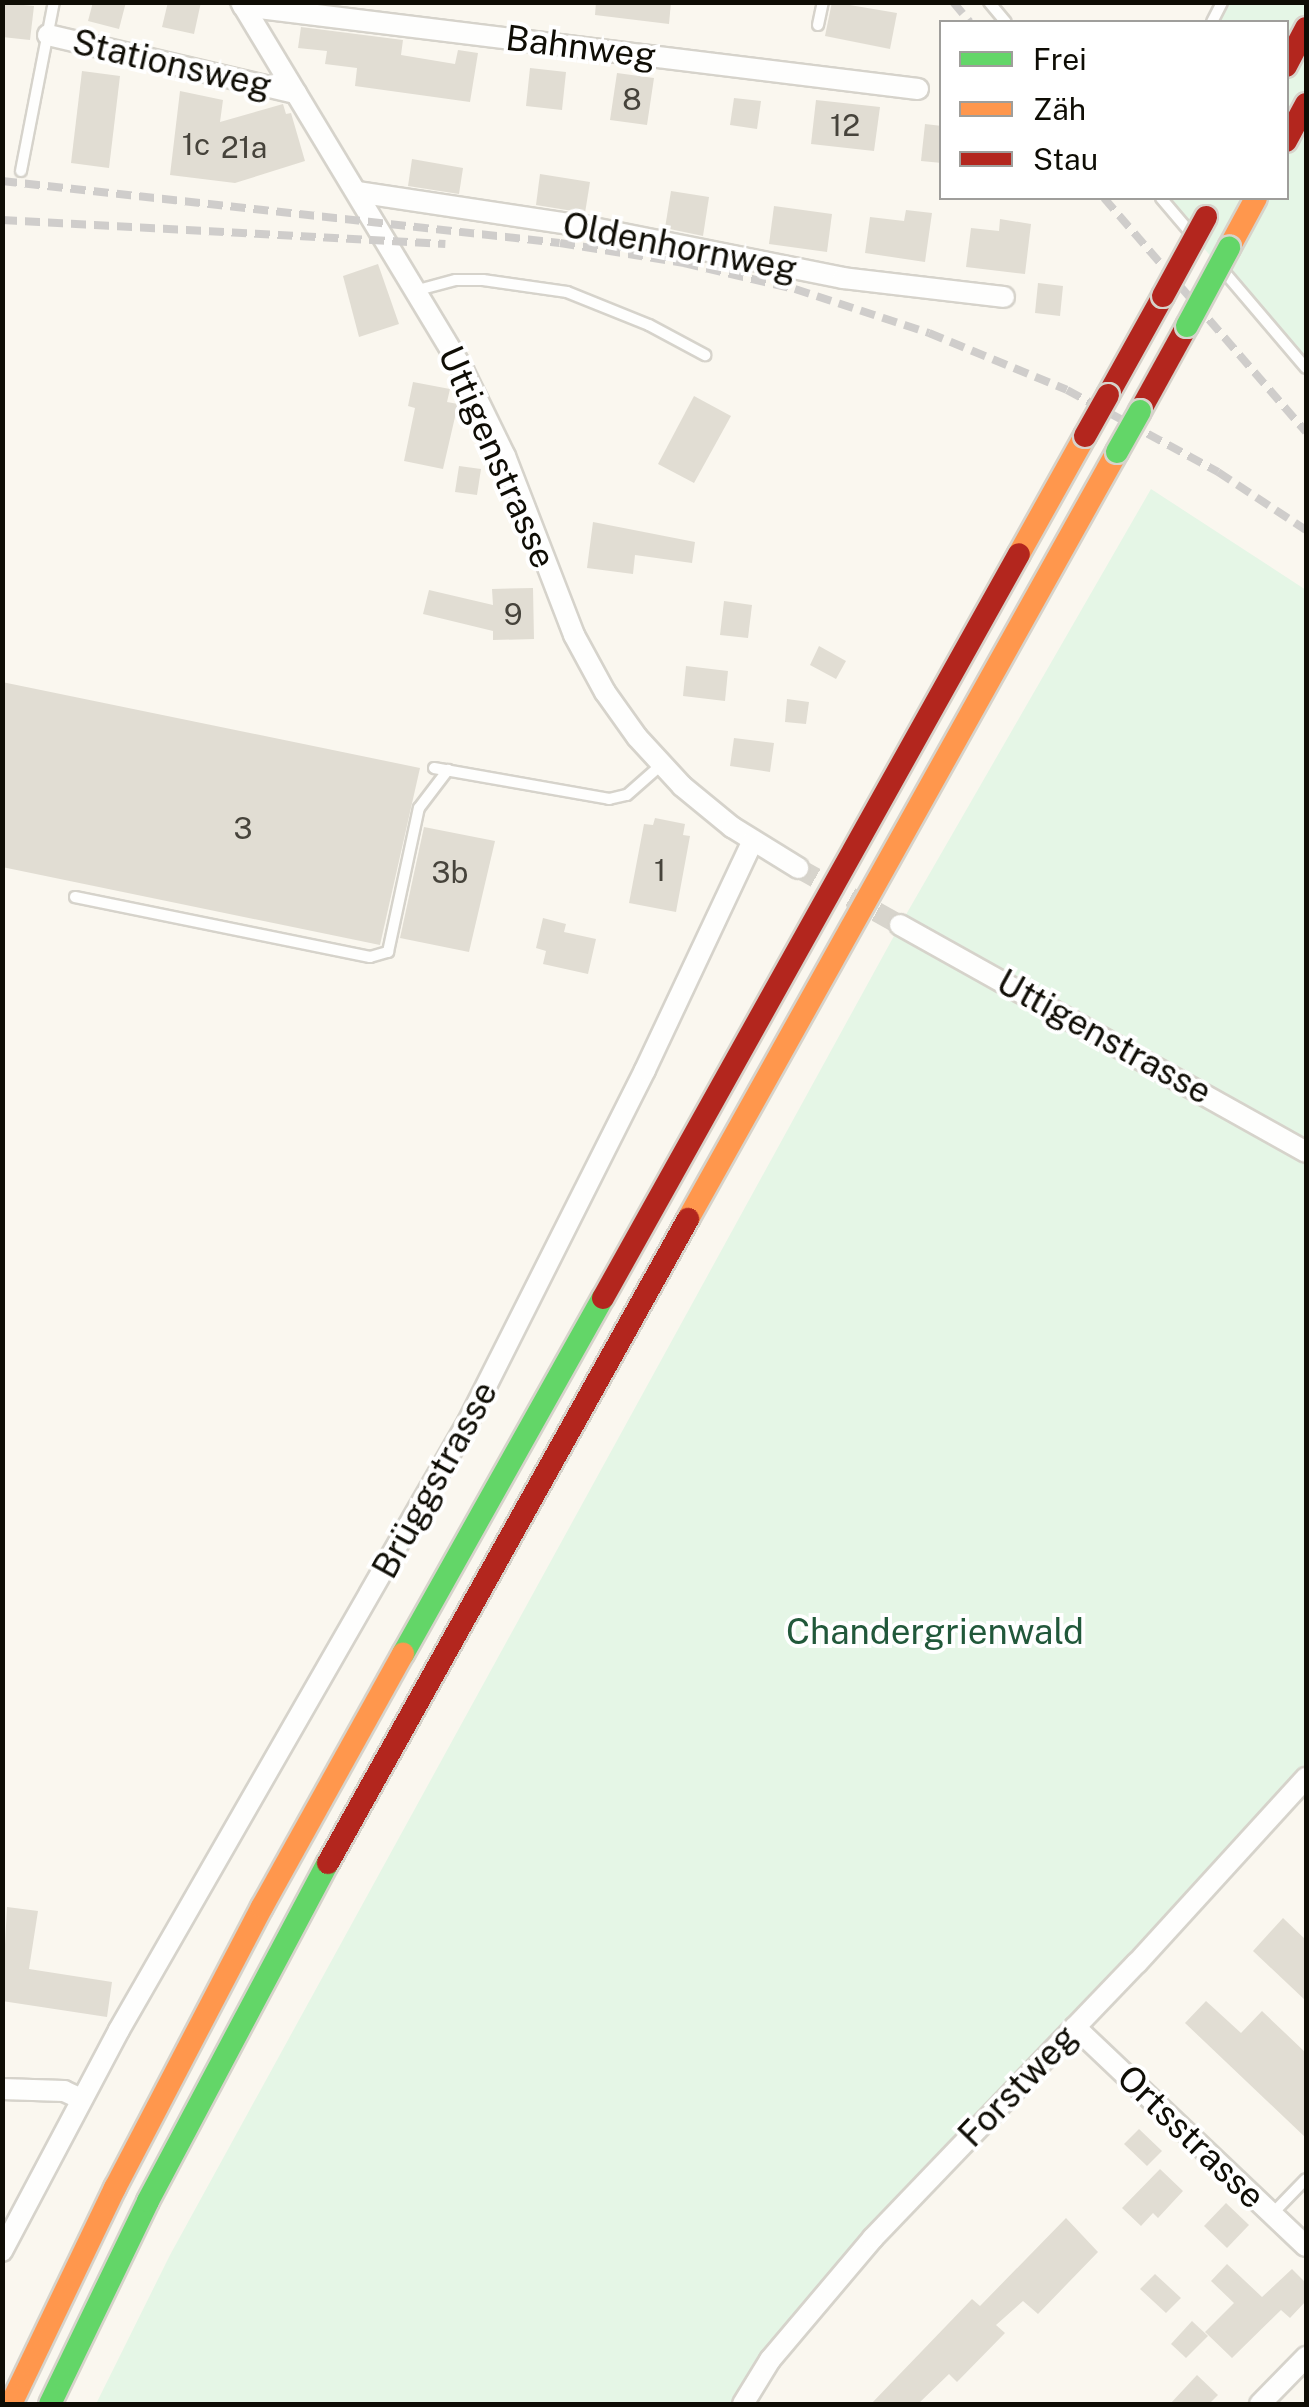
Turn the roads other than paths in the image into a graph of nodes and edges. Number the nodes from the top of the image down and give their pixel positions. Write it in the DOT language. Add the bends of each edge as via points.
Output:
graph roads {
  1 [pos="54,2"];
  2 [pos="823,2"];
  3 [pos="242,4"];
  4 [pos="818,25"];
  5 [pos="1306,28"];
  6 [pos="48,36"];
  7 [pos="1289,60"];
  8 [pos="918,90"];
  9 [pos="296,93"];
  10 [pos="1306,104"];
  11 [pos="1289,135"];
  12 [pos="21,171"];
  13 [pos="357,192"];
  14 [pos="1163,200"];
  15 [pos="1255,200"];
  16 [pos="1211,207"];
  17 [pos="418,290"];
  18 [pos="1004,297"];
  19 [pos="704,354"];
  20 [pos="1306,368"];
  21 [pos="661,765"];
  22 [pos="434,768"];
  23 [pos="448,770"];
  24 [pos="753,841"];
  25 [pos="798,868"];
  26 [pos="76,897"];
  27 [pos="900,924"];
  28 [pos="1306,1152"];
  29 [pos="1306,1778"];
  30 [pos="1076,2027"];
  31 [pos="2,2089"];
  32 [pos="81,2099"];
  33 [pos="1306,2179"];
  34 [pos="1272,2214"];
  35 [pos="1304,2237"];
  36 [pos="2,2251"];
  37 [pos="1306,2357"];
  38 [pos="12,2404"];
  39 [pos="50,2404"];
  40 [pos="743,2404"];
  41 [pos="1260,2404"];
  1 -- 6 [label="lane"];
  2 -- 4 [label="lane"];
  3 -- 8 [label="street, Bahnweg"];
  3 -- 9 [label="street, Uttigenstrasse"];
  5 -- 7 [label="highway"];
  6 -- 9 [label="street, Stationsweg"];
  6 -- 12 [label="lane"];
  9 -- 13 [label="street, Uttigenstrasse"];
  10 -- 11 [label="highway"];
  13 -- 17 [label="street, Uttigenstrasse"];
  13 -- 18 [label="street, Oldenhornweg" via="624,234 844,278"];
  14 -- 20 [label="lane"];
  15 -- 39 [label="highway, bridge" via="291,1929"];
  16 -- 38 [label="highway, bridge" via="300,1838 130,2160"];
  17 -- 19 [label="lane" via="482,280 568,292"];
  17 -- 21 [label="street, Uttigenstrasse" via="492,427 588,664"];
  21 -- 23 [label="lane" via="626,795 609,798"];
  21 -- 24 [label="street, Uttigenstrasse"];
  22 -- 23 [label="lane"];
  23 -- 26 [label="lane" via="418,808 388,952 370,957"];
  24 -- 25 [label="street, Uttigenstrasse"];
  24 -- 32 [label="street, Brüggstrasse" via="468,1422"];
  27 -- 28 [label="street, Uttigenstrasse"];
  29 -- 30 [label="street, Forstweg"];
  30 -- 34 [label="street, Ortsstrasse"];
  30 -- 40 [label="street, Forstweg" via="848,2266 770,2360"];
  31 -- 32 [label="street" via="64,2091"];
  32 -- 36 [label="street, Brüggstrasse"];
  33 -- 34 [label="lane"];
  34 -- 35 [label="street, Ortsstrasse"];
  37 -- 41 [label="street"];
}
